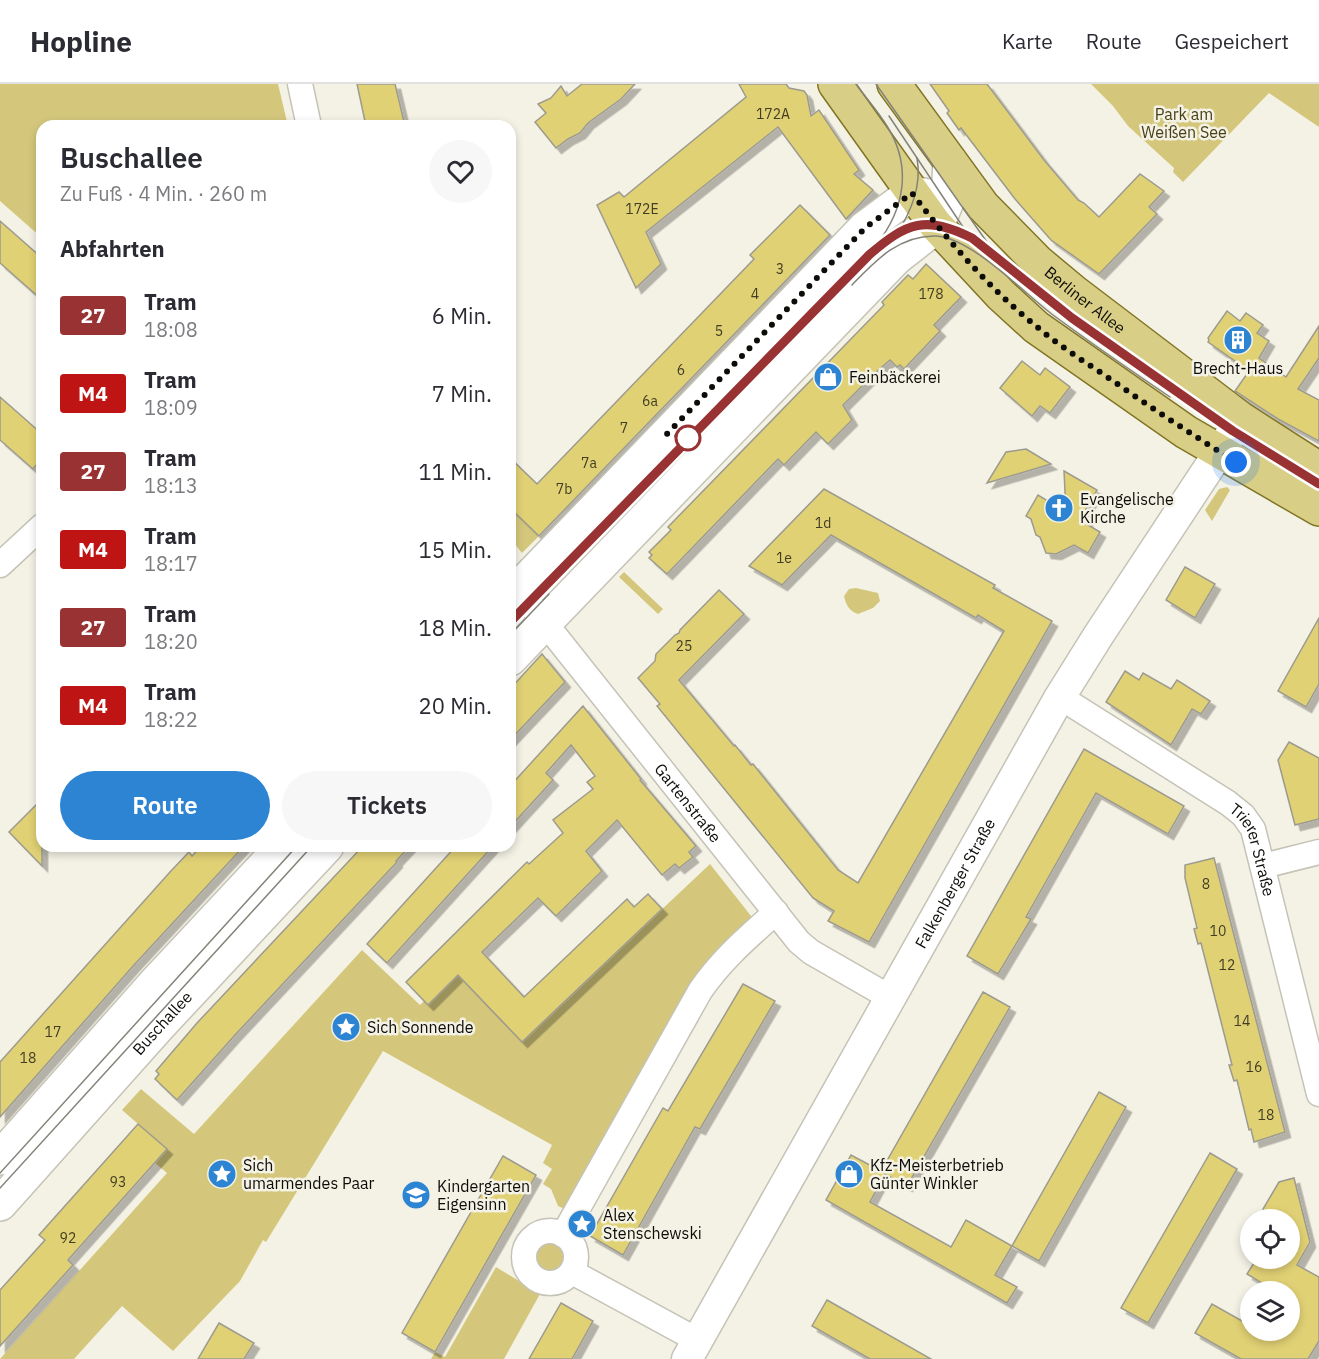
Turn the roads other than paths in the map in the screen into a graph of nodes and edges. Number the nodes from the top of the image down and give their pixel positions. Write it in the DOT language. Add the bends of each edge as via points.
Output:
graph roads {
  1 [pos="300,84"];
  2 [pos="835,84"];
  3 [pos="894,84"];
  4 [pos="308,120"];
  5 [pos="950,161"];
  6 [pos="912,193"];
  7 [pos="983,206"];
  8 [pos="942,213"];
  9 [pos="1241,419"];
  10 [pos="1219,451"];
  11 [pos="1319,469"];
  12 [pos="1319,509"];
  13 [pos="36,532"];
  14 [pos="0,565"];
  15 [pos="516,585"];
  16 [pos="516,591"];
  17 [pos="545,622"];
  18 [pos="516,653"];
  19 [pos="1060,697"];
  20 [pos="277,852"];
  21 [pos="321,852"];
  22 [pos="1319,852"];
  23 [pos="1263,866"];
  24 [pos="776,912"];
  25 [pos="891,998"];
  26 [pos="1319,1094"];
  27 [pos="0,1158"];
  28 [pos="0,1204"];
  29 [pos="563,1235"];
  30 [pos="572,1272"];
  31 [pos="692,1350"];
  1 -- 4 [label="street"];
  2 -- 6 [label="main road"];
  3 -- 5 [label="main road, Berliner Allee"];
  5 -- 7 [label="main road, Berliner Allee"];
  5 -- 8 [label="main road"];
  6 -- 8 [label="main road"];
  6 -- 15 [label="main road" via="865,228"];
  7 -- 8 [label="main road"];
  7 -- 9 [label="main road, Berliner Allee" via="1056,277"];
  8 -- 10 [label="main road" via="1001,295 1036,327"];
  8 -- 17 [label="main road"];
  9 -- 10 [label="street, Falkenberger Straße"];
  9 -- 11 [label="main road, Berliner Allee"];
  10 -- 12 [label="main road"];
  10 -- 19 [label="street, Falkenberger Straße"];
  13 -- 14 [label="street"];
  16 -- 17 [label="street, Gartenstraße"];
  17 -- 18 [label="main road"];
  17 -- 24 [label="street, Gartenstraße"];
  19 -- 23 [label="street, Trierer Straße" via="1228,802 1253,829"];
  19 -- 25 [label="street, Falkenberger Straße"];
  20 -- 27 [label="main road, Buschallee"];
  21 -- 28 [label="main road, Buschallee"];
  22 -- 23 [label="street"];
  23 -- 26 [label="street, Trierer Straße"];
  24 -- 25 [label="street, Gartenstraße" via="811,952"];
  24 -- 29 [label="street" via="730,953 700,991"];
  25 -- 31 [label="street, Falkenberger Straße"];
  29 -- 30 [label="street" via="574,1246"];
  29 -- 30 [label="street" via="548,1231 534,1237 525,1250 525,1266 535,1278 550,1283 559,1282"];
  30 -- 31 [label="street"];
}
